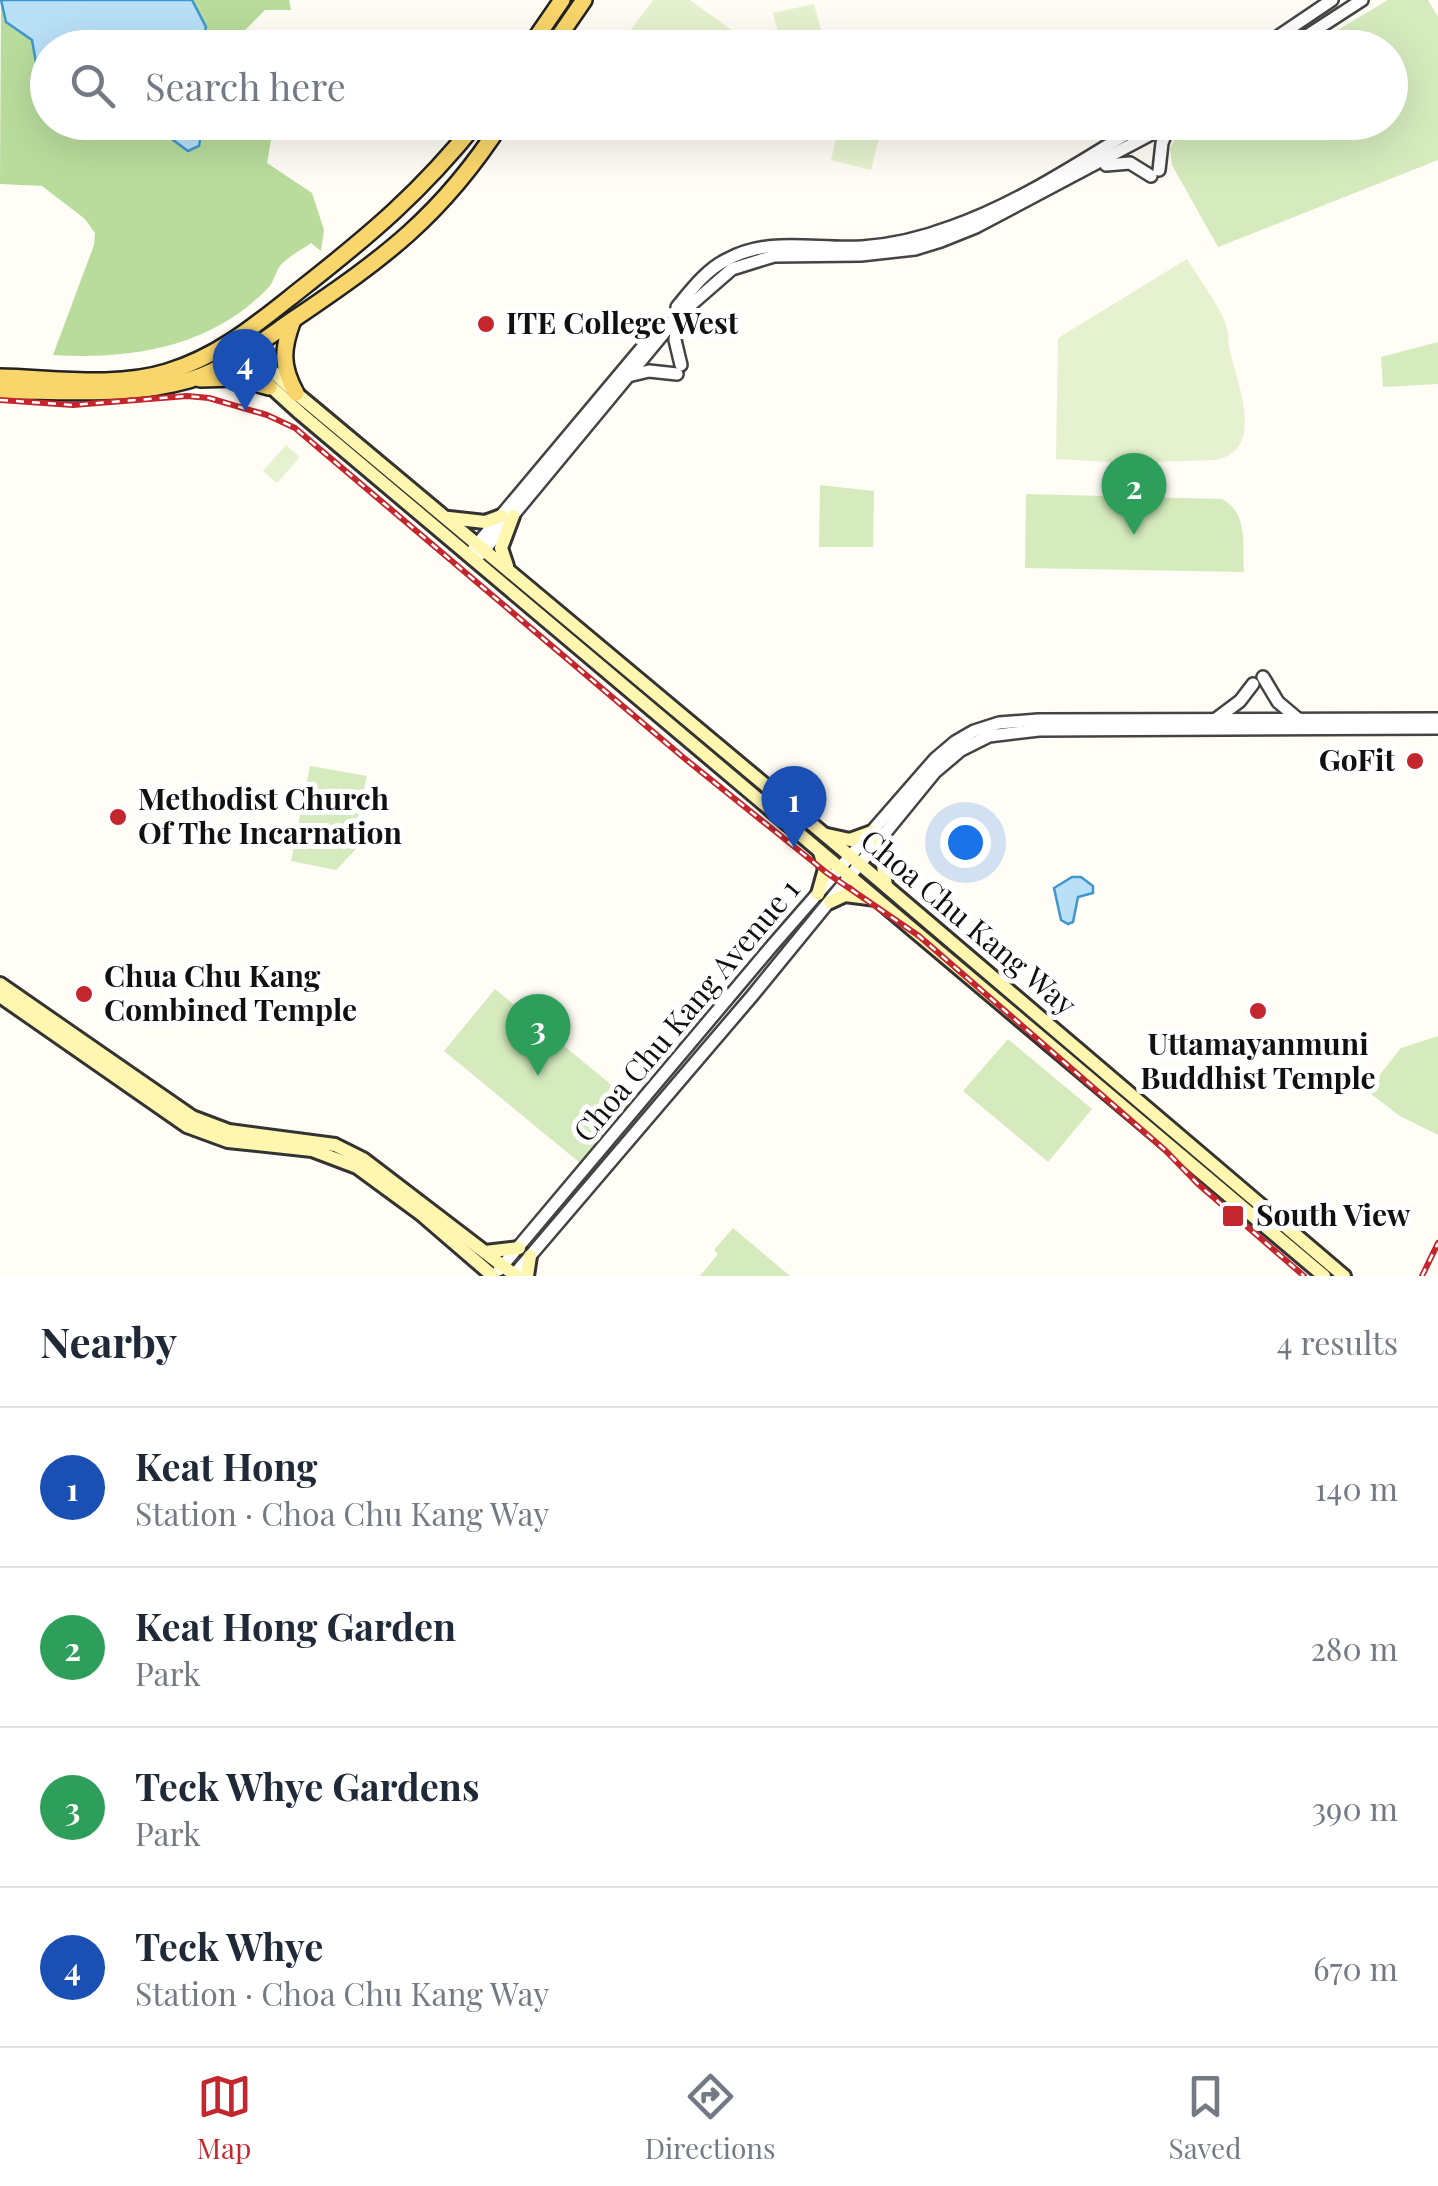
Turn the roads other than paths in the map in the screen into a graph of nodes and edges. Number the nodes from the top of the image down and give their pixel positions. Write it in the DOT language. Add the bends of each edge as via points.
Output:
graph roads {
  1 [pos="562,0"];
  2 [pos="584,0"];
  3 [pos="1332,0"];
  4 [pos="1362,0"];
  5 [pos="541,30"];
  6 [pos="562,30"];
  7 [pos="1288,30"];
  8 [pos="1316,30"];
  9 [pos="463,140"];
  10 [pos="489,140"];
  11 [pos="1115,140"];
  12 [pos="1142,140"];
  13 [pos="1166,140"];
  14 [pos="1083,172"];
  15 [pos="724,268"];
  16 [pos="678,316"];
  17 [pos="293,320"];
  18 [pos="241,346"];
  19 [pos="628,376"];
  20 [pos="0,377"];
  21 [pos="192,379"];
  22 [pos="270,387"];
  23 [pos="0,391"];
  24 [pos="296,393"];
  25 [pos="507,516"];
  26 [pos="447,518"];
  27 [pos="481,546"];
  28 [pos="472,558"];
  29 [pos="508,568"];
  30 [pos="1297,718"];
  31 [pos="1216,719"];
  32 [pos="1438,719"];
  33 [pos="1438,728"];
  34 [pos="820,832"];
  35 [pos="875,835"];
  36 [pos="820,850"];
  37 [pos="850,866"];
  38 [pos="886,886"];
  39 [pos="824,898"];
  40 [pos="878,900"];
  41 [pos="0,984"];
  42 [pos="0,996"];
  43 [pos="463,1251"];
  44 [pos="485,1252"];
  45 [pos="524,1252"];
  46 [pos="509,1274"];
  47 [pos="472,1276"];
  48 [pos="1324,1276"];
  49 [pos="1344,1276"];
  1 -- 5 [label="main road"];
  2 -- 6 [label="main road"];
  3 -- 7 [label="street"];
  4 -- 8 [label="street"];
  9 -- 18 [label="main road" via="383,225"];
  10 -- 17 [label="main road" via="454,191 399,245"];
  11 -- 15 [label="street" via="939,232 860,247 778,245 743,254"];
  12 -- 14 [label="street"];
  13 -- 14 [label="street" via="1155,173 1118,161"];
  14 -- 15 [label="street" via="972,229 915,249 774,256"];
  15 -- 16 [label="street"];
  15 -- 25 [label="street" via="698,282 638,350"];
  16 -- 19 [label="street"];
  16 -- 19 [label="street" via="679,370"];
  17 -- 18 [label="main road"];
  17 -- 24 [label="main road" via="282,358"];
  18 -- 20 [label="main road" via="147,376"];
  18 -- 21 [label="main road"];
  18 -- 22 [label="main road, Choa Chu Kang Way"];
  18 -- 24 [label="main road, Choa Chu Kang Way"];
  19 -- 25 [label="street"];
  21 -- 22 [label="main road" via="236,378"];
  21 -- 23 [label="main road" via="134,392"];
  22 -- 28 [label="main road, Choa Chu Kang Way"];
  24 -- 26 [label="main road, Choa Chu Kang Way"];
  25 -- 26 [label="main road" via="485,522"];
  25 -- 27 [label="street"];
  25 -- 29 [label="main road" via="501,548"];
  26 -- 27 [label="main road, Choa Chu Kang Way"];
  27 -- 28 [label="street"];
  27 -- 29 [label="main road, Choa Chu Kang Way"];
  28 -- 36 [label="main road, Choa Chu Kang Way"];
  29 -- 34 [label="main road, Choa Chu Kang Way"];
  30 -- 31 [label="street, Choa Chu Kang Avenue 1"];
  30 -- 31 [label="street" via="1258,680"];
  30 -- 32 [label="street, Choa Chu Kang Avenue 1"];
  31 -- 35 [label="street, Choa Chu Kang Avenue 1" via="1038,720 974,731 936,760"];
  33 -- 35 [label="street, Choa Chu Kang Avenue 1" via="1002,733 947,761"];
  34 -- 35 [label="main road" via="850,840"];
  34 -- 37 [label="main road, Choa Chu Kang Way"];
  35 -- 37 [label="street, Choa Chu Kang Avenue 1"];
  35 -- 38 [label="main road"];
  36 -- 37 [label="main road, Choa Chu Kang Way"];
  36 -- 39 [label="main road"];
  37 -- 38 [label="main road, Choa Chu Kang Way"];
  37 -- 39 [label="street, Choa Chu Kang Avenue 1"];
  37 -- 40 [label="main road, Choa Chu Kang Way"];
  38 -- 49 [label="main road, Choa Chu Kang Way"];
  39 -- 40 [label="main road" via="858,894"];
  39 -- 45 [label="street, Choa Chu Kang Avenue 1"];
  40 -- 48 [label="main road, Choa Chu Kang Way"];
  41 -- 44 [label="main road" via="192,1117 229,1131 314,1140 349,1152"];
  42 -- 43 [label="main road" via="178,1121 228,1141 344,1160"];
  43 -- 46 [label="main road"];
  43 -- 47 [label="main road"];
  44 -- 45 [label="main road"];
  44 -- 46 [label="main road"];
  45 -- 46 [label="main road"];
  45 -- 46 [label="street, Choa Chu Kang Avenue 1"];
}
